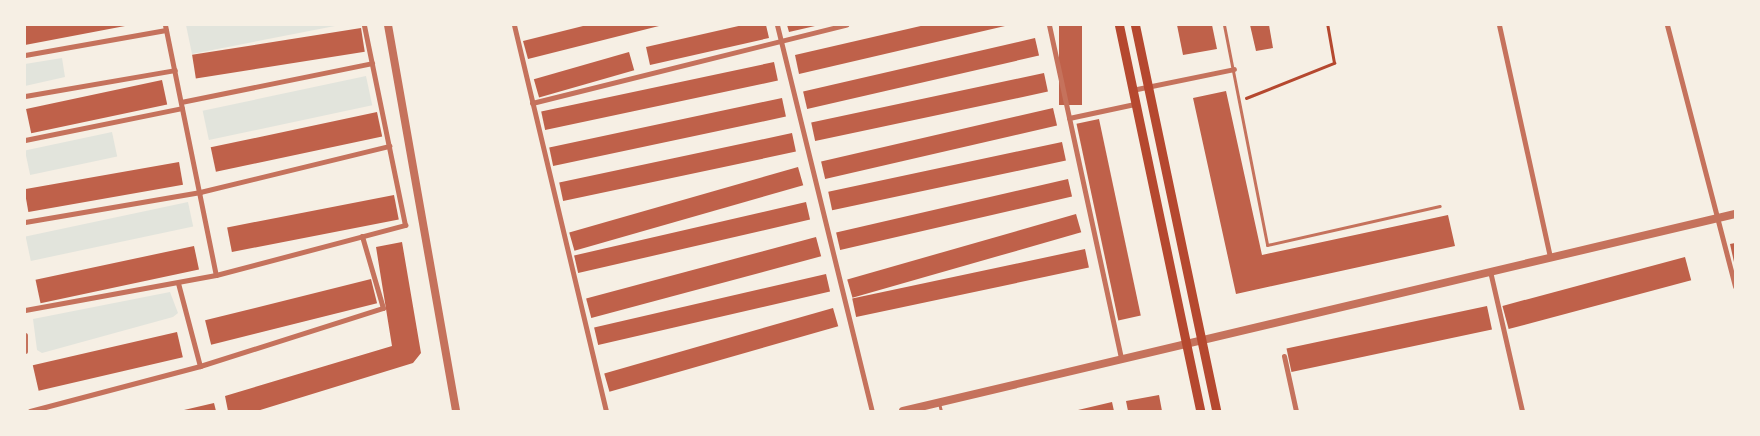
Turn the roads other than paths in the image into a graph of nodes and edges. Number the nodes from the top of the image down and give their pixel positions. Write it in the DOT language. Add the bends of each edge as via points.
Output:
graph roads {
  1 [pos="364,25"];
  2 [pos="388,25"];
  3 [pos="514,25"];
  4 [pos="777,25"];
  5 [pos="846,25"];
  6 [pos="1049,25"];
  7 [pos="1119,25"];
  8 [pos="1135,25"];
  9 [pos="1224,25"];
  10 [pos="1499,25"];
  11 [pos="1667,25"];
  12 [pos="166,27"];
  13 [pos="781,40"];
  14 [pos="25,55"];
  15 [pos="372,62"];
  16 [pos="1234,69"];
  17 [pos="175,70"];
  18 [pos="1148,87"];
  19 [pos="1132,90"];
  20 [pos="25,96"];
  21 [pos="532,103"];
  22 [pos="1136,104"];
  23 [pos="182,105"];
  24 [pos="1069,118"];
  25 [pos="25,140"];
  26 [pos="389,146"];
  27 [pos="200,192"];
  28 [pos="1440,206"];
  29 [pos="1735,214"];
  30 [pos="1719,218"];
  31 [pos="25,222"];
  32 [pos="362,236"];
  33 [pos="1550,257"];
  34 [pos="1490,271"];
  35 [pos="216,275"];
  36 [pos="178,282"];
  37 [pos="1735,286"];
  38 [pos="25,310"];
  39 [pos="25,335"];
  40 [pos="1199,338"];
  41 [pos="1184,341"];
  42 [pos="25,351"];
  43 [pos="1284,356"];
  44 [pos="1121,357"];
  45 [pos="200,366"];
  46 [pos="938,402"];
  47 [pos="30,411"];
  48 [pos="456,411"];
  49 [pos="606,411"];
  50 [pos="872,411"];
  51 [pos="903,411"];
  52 [pos="941,411"];
  53 [pos="1200,411"];
  54 [pos="1216,411"];
  55 [pos="1296,411"];
  56 [pos="1522,411"];
  1 -- 15 [label="street"];
  2 -- 48 [label="street"];
  3 -- 21 [label="street"];
  4 -- 13 [label="street"];
  5 -- 13 [label="street"];
  6 -- 24 [label="street"];
  7 -- 19 [label="main road"];
  8 -- 18 [label="main road"];
  9 -- 16 [label="lane"];
  10 -- 33 [label="street"];
  11 -- 30 [label="street"];
  12 -- 14 [label="street"];
  12 -- 17 [label="street"];
  13 -- 21 [label="street"];
  13 -- 50 [label="street"];
  15 -- 23 [label="street"];
  15 -- 26 [label="street"];
  16 -- 18 [label="street"];
  16 -- 28 [label="lane" via="1267,245"];
  17 -- 20 [label="street"];
  17 -- 23 [label="street"];
  18 -- 19 [label="street"];
  18 -- 40 [label="main road"];
  19 -- 22 [label="main road"];
  21 -- 49 [label="street"];
  22 -- 24 [label="street"];
  22 -- 41 [label="main road"];
  23 -- 25 [label="street"];
  23 -- 27 [label="street"];
  24 -- 44 [label="street"];
  26 -- 27 [label="street"];
  26 -- 32 [label="street" via="405,225"];
  27 -- 31 [label="street"];
  27 -- 35 [label="street"];
  29 -- 30 [label="street"];
  30 -- 33 [label="street"];
  30 -- 37 [label="street"];
  32 -- 35 [label="street"];
  32 -- 45 [label="street" via="383,308"];
  33 -- 34 [label="street"];
  34 -- 40 [label="street"];
  34 -- 56 [label="street"];
  35 -- 36 [label="street"];
  36 -- 38 [label="street"];
  36 -- 45 [label="street"];
  39 -- 42 [label="street"];
  40 -- 41 [label="street"];
  40 -- 54 [label="main road"];
  41 -- 44 [label="street"];
  41 -- 53 [label="main road"];
  43 -- 55 [label="street"];
  44 -- 46 [label="street"];
  45 -- 47 [label="street"];
  46 -- 51 [label="street"];
  46 -- 52 [label="lane"];
}
